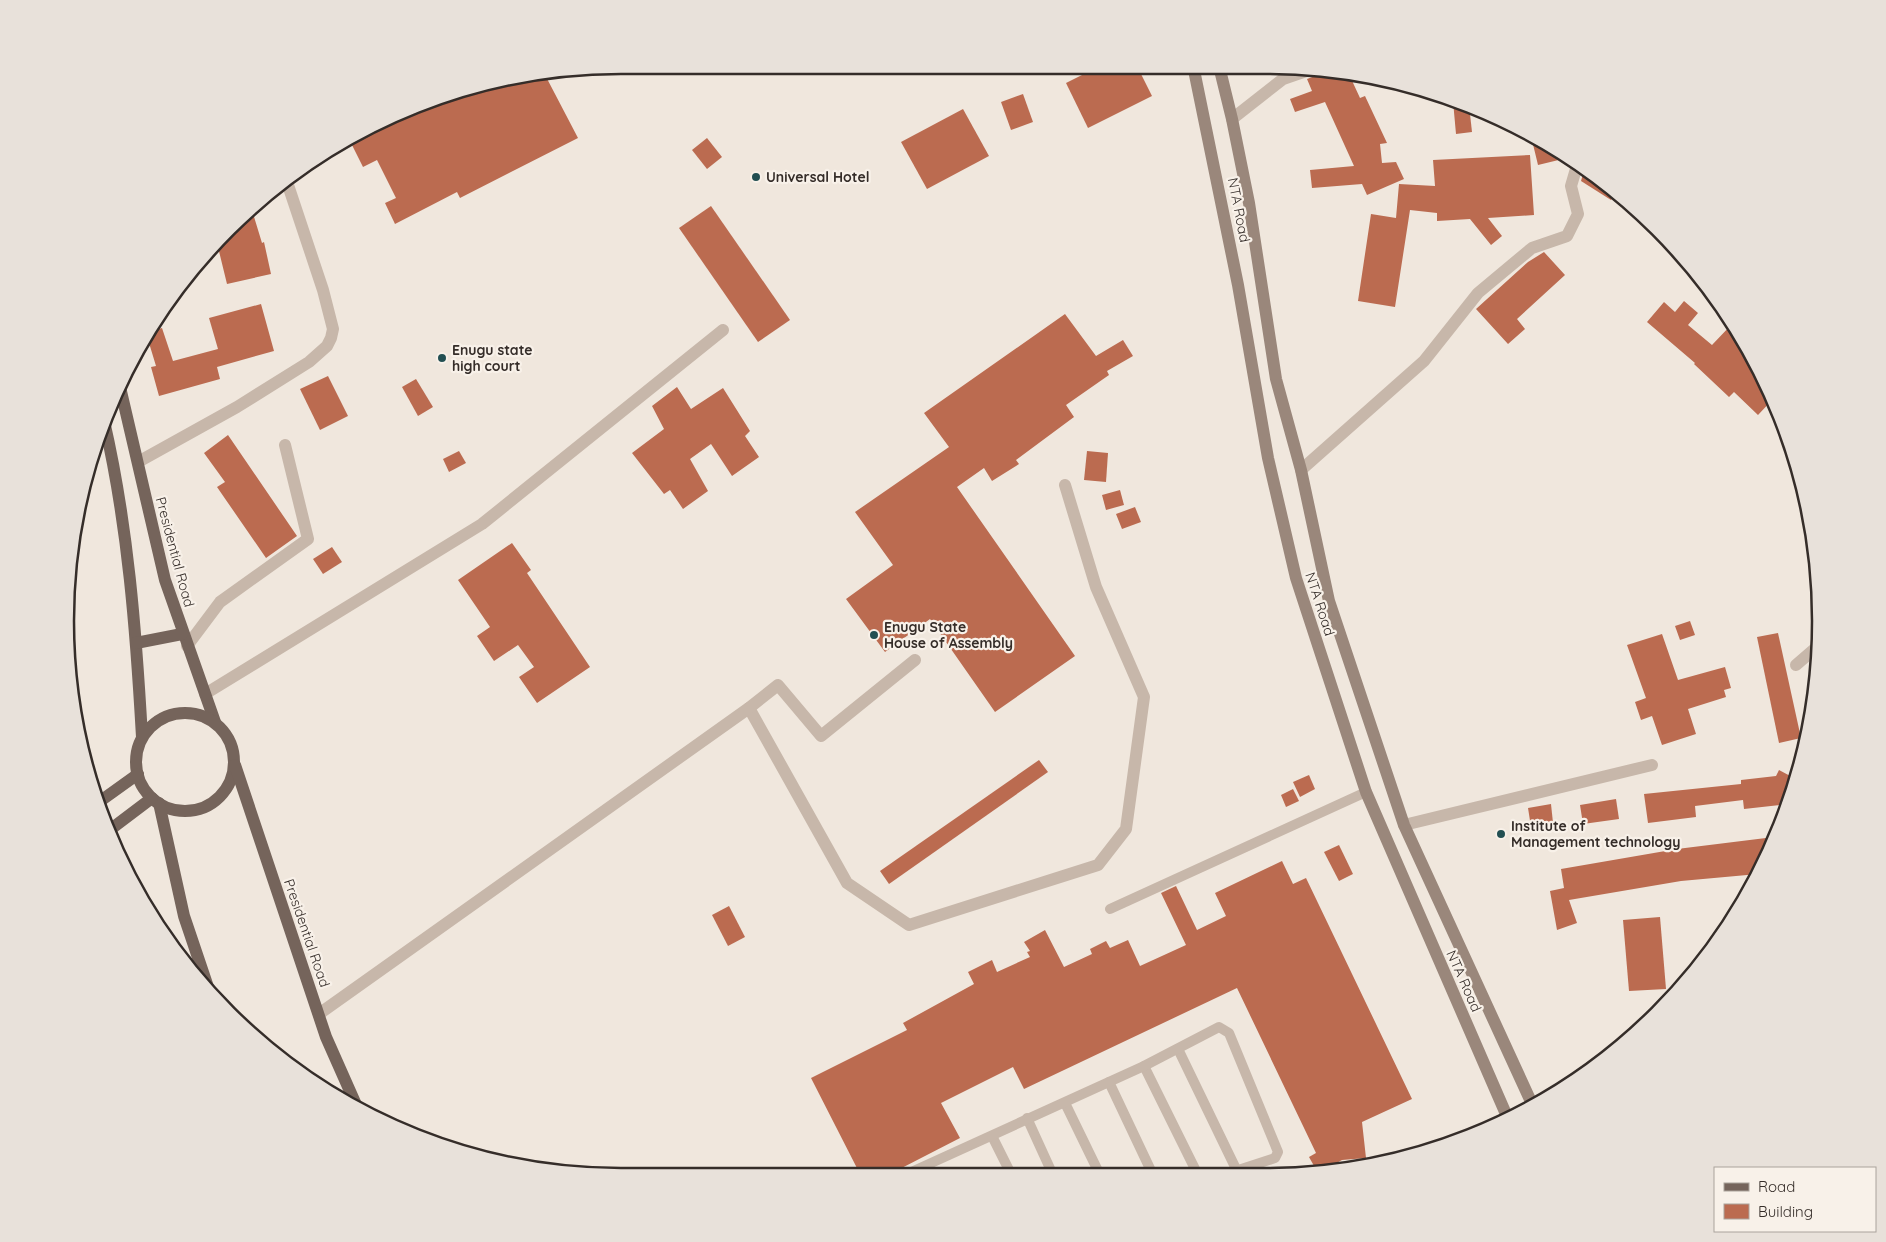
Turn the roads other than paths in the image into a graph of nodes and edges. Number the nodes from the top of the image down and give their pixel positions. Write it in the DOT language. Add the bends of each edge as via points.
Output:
graph roads {
  1 [pos="1195,74"];
  2 [pos="1221,74"];
  3 [pos="1295,75"];
  4 [pos="1232,118"];
  5 [pos="1575,171"];
  6 [pos="289,187"];
  7 [pos="723,330"];
  8 [pos="122,396"];
  9 [pos="107,435"];
  10 [pos="285,445"];
  11 [pos="138,462"];
  12 [pos="1301,470"];
  13 [pos="1065,485"];
  14 [pos="184,640"];
  15 [pos="136,643"];
  16 [pos="1811,652"];
  17 [pos="915,660"];
  18 [pos="1796,665"];
  19 [pos="205,694"];
  20 [pos="749,708"];
  21 [pos="215,722"];
  22 [pos="142,737"];
  23 [pos="235,766"];
  24 [pos="1652,766"];
  25 [pos="138,774"];
  26 [pos="1366,792"];
  27 [pos="104,799"];
  28 [pos="155,801"];
  29 [pos="1404,825"];
  30 [pos="114,828"];
  31 [pos="1110,909"];
  32 [pos="204,974"];
  33 [pos="319,1014"];
  34 [pos="1178,1049"];
  35 [pos="1144,1066"];
  36 [pos="1109,1082"];
  37 [pos="353,1098"];
  38 [pos="1530,1100"];
  39 [pos="1065,1103"];
  40 [pos="1506,1113"];
  41 [pos="1027,1118"];
  42 [pos="992,1136"];
  43 [pos="920,1168"];
  44 [pos="1008,1168"];
  45 [pos="1050,1168"];
  46 [pos="1097,1168"];
  47 [pos="1150,1168"];
  48 [pos="1195,1168"];
  49 [pos="1236,1168"];
  50 [pos="1243,1168"];
  1 -- 26 [label="main road, NTA Road" via="1268,458 1296,578"];
  2 -- 4 [label="main road, NTA Road"];
  3 -- 4 [label="street" via="1282,79"];
  4 -- 12 [label="main road, NTA Road" via="1249,203 1276,379"];
  5 -- 12 [label="street" via="1571,186 1578,214 1567,236 1532,248 1478,293 1424,361"];
  6 -- 11 [label="street" via="333,329 327,346 301,367 236,407"];
  7 -- 19 [label="street" via="482,524"];
  8 -- 11 [label="main road, Presidential Road"];
  9 -- 15 [label="main road" via="125,536"];
  10 -- 14 [label="street" via="308,539 220,602"];
  11 -- 14 [label="main road, Presidential Road" via="165,580"];
  12 -- 29 [label="main road, NTA Road" via="1328,602"];
  13 -- 20 [label="street" via="1096,587 1144,697 1126,829 1098,865 909,925 848,883"];
  14 -- 15 [label="main road"];
  14 -- 19 [label="main road, Presidential Road"];
  15 -- 22 [label="main road"];
  16 -- 18 [label="street"];
  17 -- 20 [label="street" via="821,736 778,685"];
  19 -- 21 [label="main road, Presidential Road"];
  20 -- 33 [label="street"];
  21 -- 22 [label="main road" via="189,712 175,713 156,722"];
  21 -- 23 [label="main road" via="230,741"];
  22 -- 25 [label="main road" via="136,755"];
  23 -- 28 [label="main road" via="231,782 222,796 208,806 192,811 175,810"];
  23 -- 33 [label="main road, Presidential Road"];
  24 -- 29 [label="street"];
  25 -- 27 [label="main road"];
  25 -- 28 [label="main road"];
  26 -- 31 [label="lane"];
  26 -- 40 [label="main road, NTA Road"];
  28 -- 30 [label="main road"];
  28 -- 32 [label="main road" via="184,916"];
  29 -- 38 [label="main road, NTA Road"];
  33 -- 37 [label="main road, Presidential Road"];
  34 -- 35 [label="lane"];
  34 -- 49 [label="lane"];
  34 -- 50 [label="lane" via="1219,1027 1229,1033 1278,1152 1274,1158"];
  35 -- 36 [label="lane"];
  35 -- 48 [label="lane"];
  36 -- 39 [label="lane"];
  36 -- 47 [label="lane"];
  39 -- 41 [label="lane"];
  39 -- 46 [label="lane"];
  41 -- 42 [label="lane"];
  41 -- 45 [label="lane"];
  42 -- 43 [label="lane"];
  42 -- 44 [label="lane"];
}
